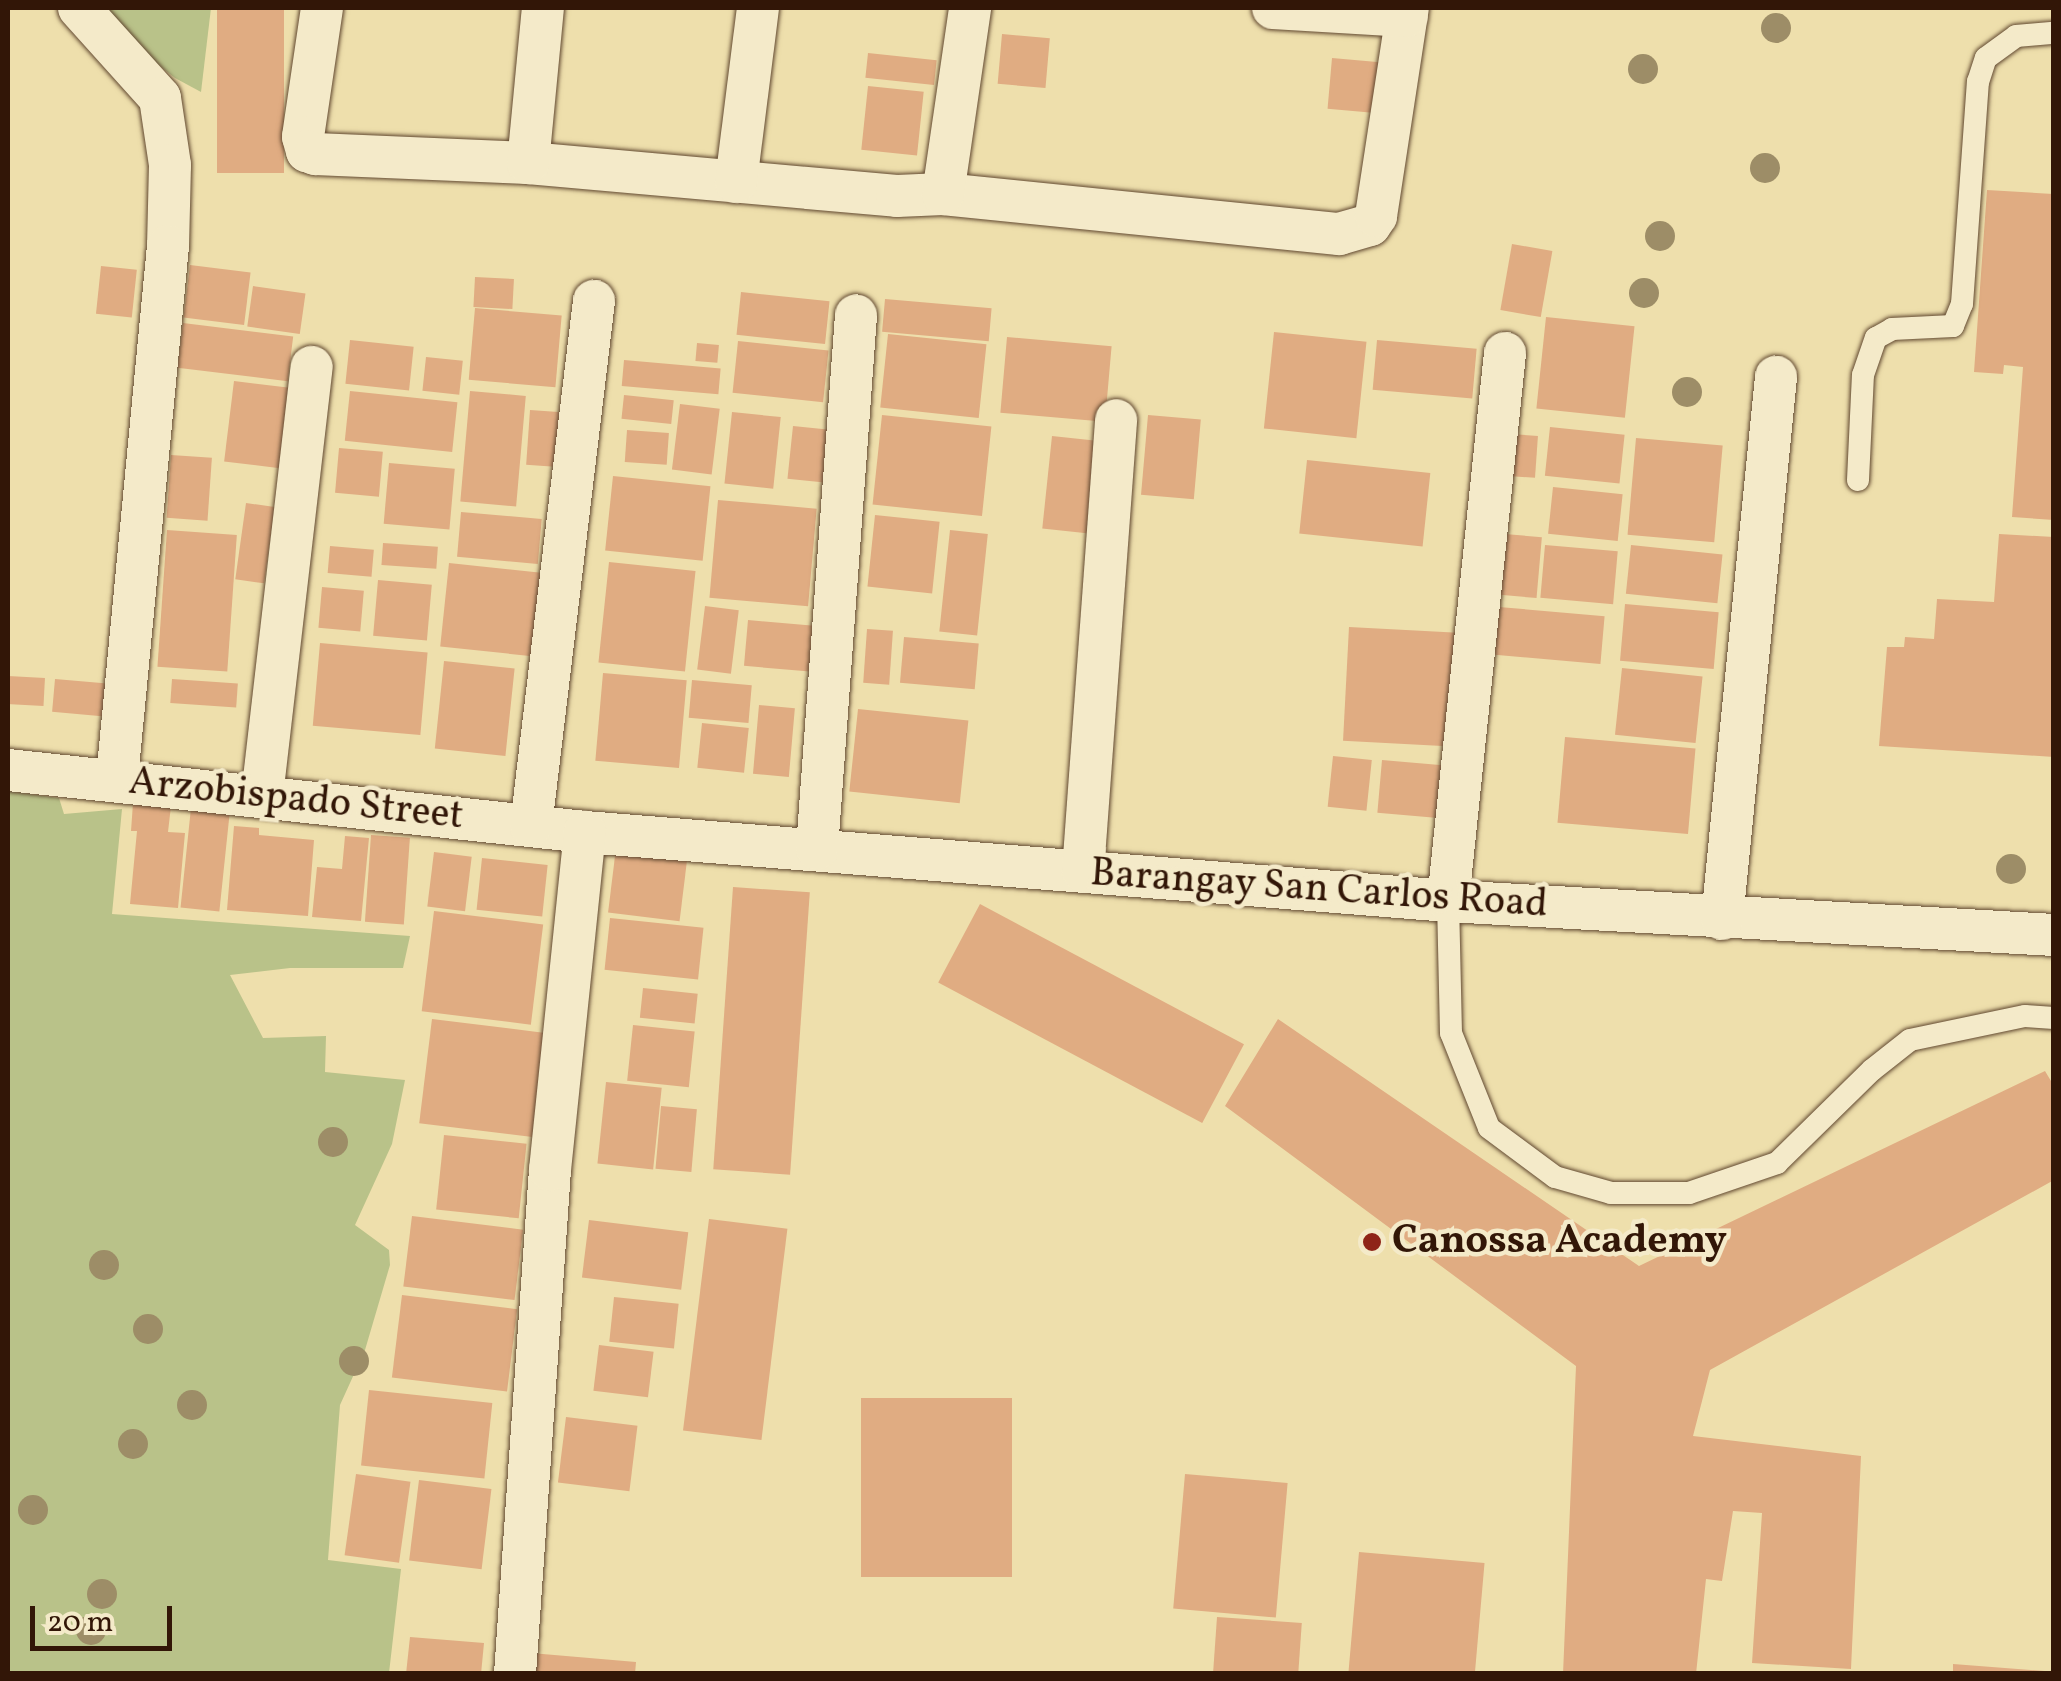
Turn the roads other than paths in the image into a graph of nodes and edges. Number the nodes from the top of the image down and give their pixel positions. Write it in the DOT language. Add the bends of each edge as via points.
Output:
graph roads {
  1 [pos="79,8"];
  2 [pos="322,8"];
  3 [pos="542,8"];
  4 [pos="758,8"];
  5 [pos="970,8"];
  6 [pos="1273,8"];
  7 [pos="1408,12"];
  8 [pos="2054,33"];
  9 [pos="528,163"];
  10 [pos="736,182"];
  11 [pos="943,194"];
  12 [pos="594,301"];
  13 [pos="856,315"];
  14 [pos="1504,353"];
  15 [pos="312,366"];
  16 [pos="1776,377"];
  17 [pos="1116,420"];
  18 [pos="1858,480"];
  19 [pos="8,770"];
  20 [pos="116,779"];
  21 [pos="262,796"];
  22 [pos="531,826"];
  23 [pos="585,832"];
  24 [pos="816,849"];
  25 [pos="1083,872"];
  26 [pos="1448,901"];
  27 [pos="1722,919"];
  28 [pos="2054,935"];
  29 [pos="2054,1018"];
  30 [pos="516,1674"];
  1 -- 20 [label="street" via="160,98 170,165 168,246"];
  2 -- 9 [label="street" via="304,138 308,151"];
  3 -- 9 [label="street"];
  4 -- 10 [label="street"];
  5 -- 11 [label="street"];
  6 -- 7 [label="street"];
  7 -- 11 [label="street" via="1380,202 1370,225 1354,232"];
  8 -- 18 [label="lane" via="2016,36 1986,58 1978,82 1962,304 1953,326 1892,329 1876,338 1863,376"];
  9 -- 10 [label="street"];
  10 -- 11 [label="street"];
  12 -- 22 [label="street"];
  13 -- 24 [label="street"];
  14 -- 26 [label="street"];
  15 -- 21 [label="street"];
  16 -- 27 [label="street"];
  17 -- 25 [label="street"];
  19 -- 20 [label="street, Arzobispado Street"];
  20 -- 21 [label="street, Arzobispado Street"];
  21 -- 22 [label="street, Arzobispado Street"];
  22 -- 23 [label="street, Arzobispado Street"];
  23 -- 24 [label="street, Barangay San Carlos Road"];
  23 -- 30 [label="street" via="550,1170"];
  24 -- 25 [label="street, Barangay San Carlos Road"];
  25 -- 26 [label="street, Barangay San Carlos Road"];
  26 -- 27 [label="street, Barangay San Carlos Road"];
  26 -- 29 [label="lane" via="1451,1033 1489,1128 1555,1177 1611,1193 1689,1193 1776,1162 1910,1040 2024,1016"];
  27 -- 28 [label="street, Barangay San Carlos Road"];
}
